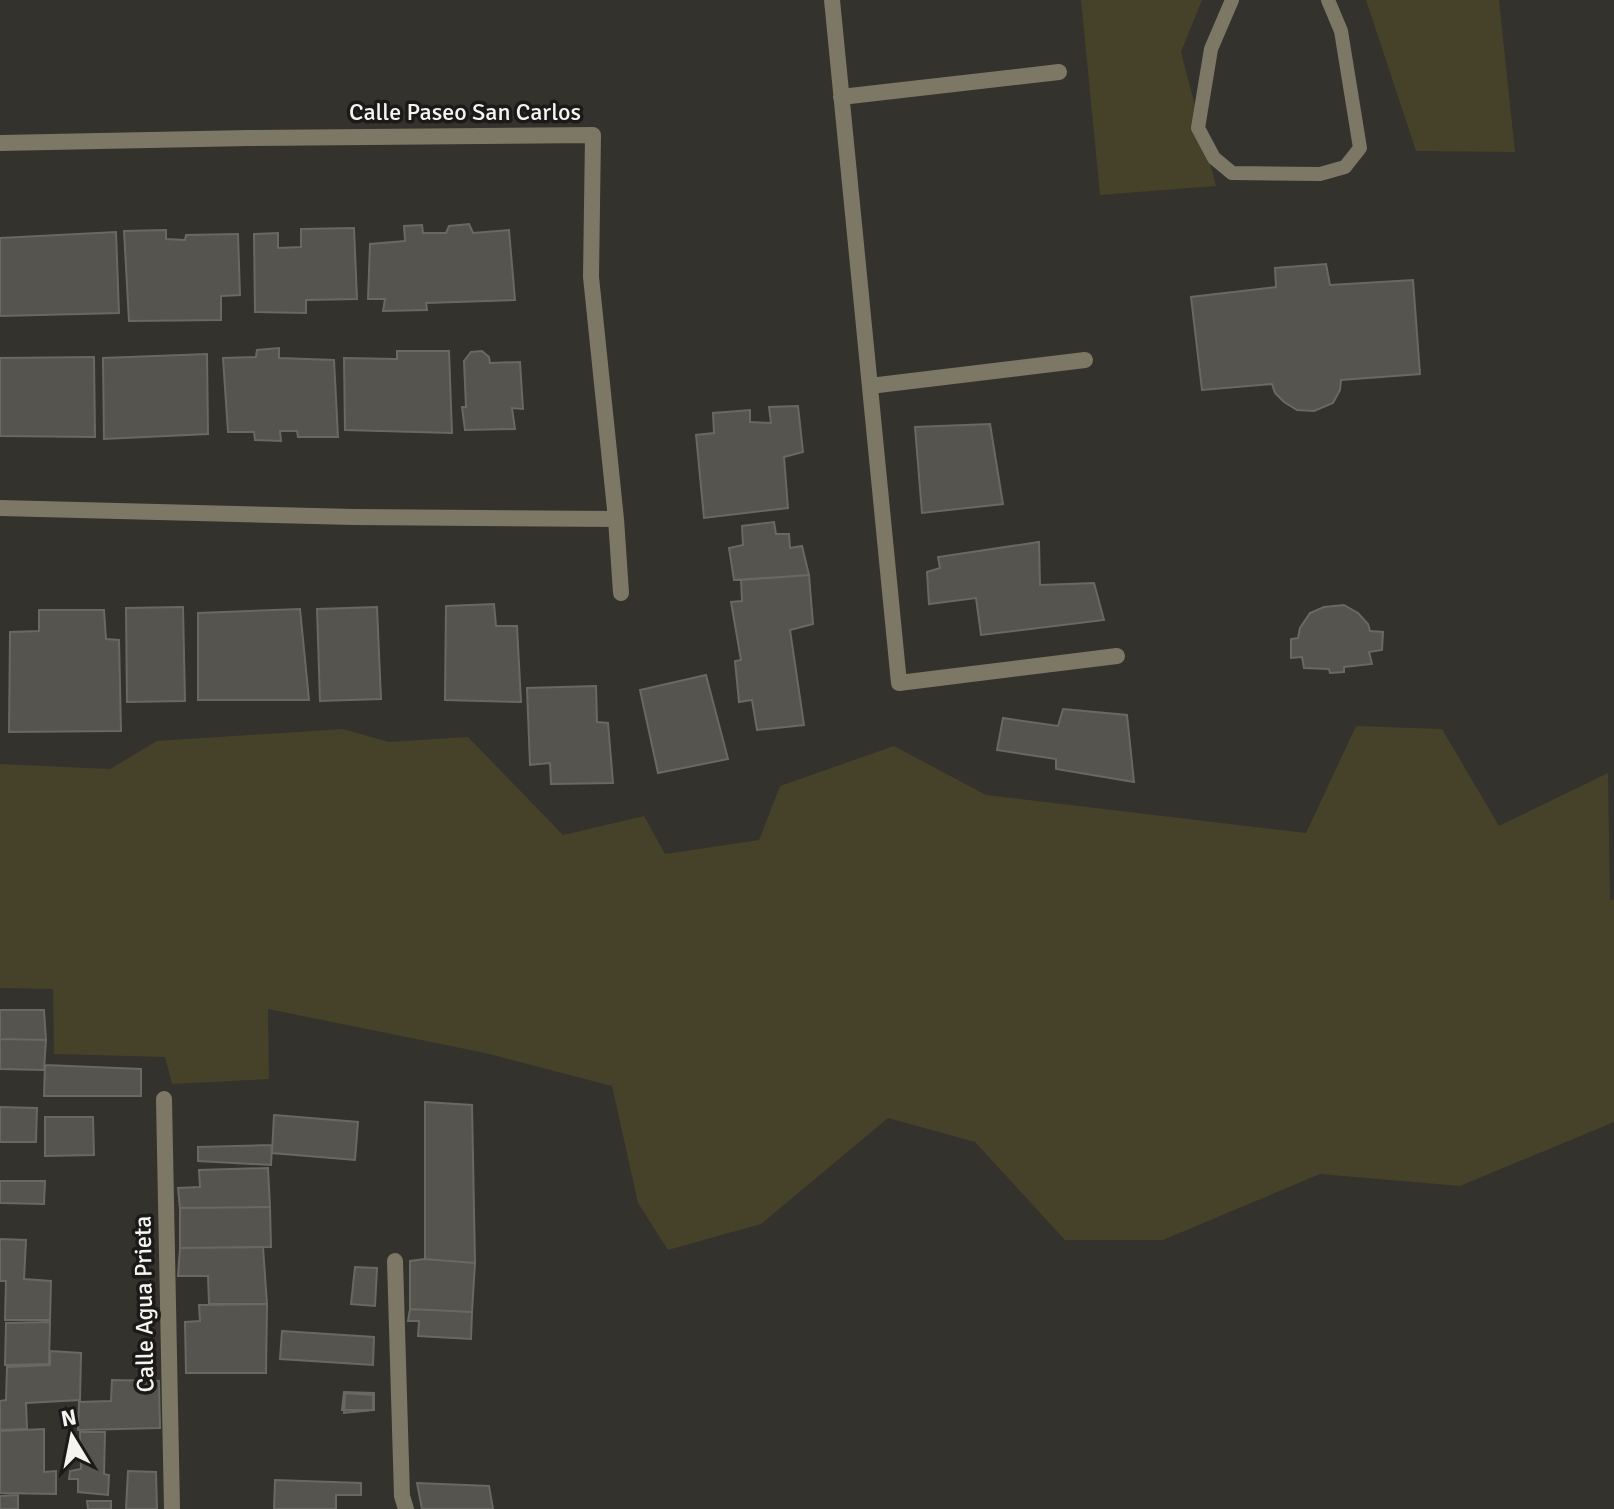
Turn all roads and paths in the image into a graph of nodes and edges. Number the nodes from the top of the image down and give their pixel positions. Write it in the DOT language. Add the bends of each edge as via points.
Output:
graph roads {
  1 [pos="832,0"];
  2 [pos="1232,0"];
  3 [pos="1328,0"];
  4 [pos="1059,72"];
  5 [pos="841,97"];
  6 [pos="0,143"];
  7 [pos="1085,360"];
  8 [pos="870,386"];
  9 [pos="0,508"];
  10 [pos="616,519"];
  11 [pos="621,593"];
  12 [pos="1117,656"];
  13 [pos="164,1099"];
  14 [pos="395,1261"];
  15 [pos="172,1509"];
  16 [pos="406,1509"];
  1 -- 5 [label="street"];
  2 -- 3 [label="lane" via="1211,49 1198,128 1214,158 1232,173 1320,174 1345,167 1360,148 1341,31"];
  4 -- 5 [label="street"];
  5 -- 8 [label="street"];
  6 -- 10 [label="street, Calle Paseo San Carlos" via="593,135 591,277"];
  7 -- 8 [label="street"];
  8 -- 12 [label="street" via="899,683"];
  9 -- 10 [label="street"];
  10 -- 11 [label="street, Calle Paseo San Carlos"];
  13 -- 15 [label="street, Calle Agua Prieta"];
  14 -- 16 [label="street"];
}
